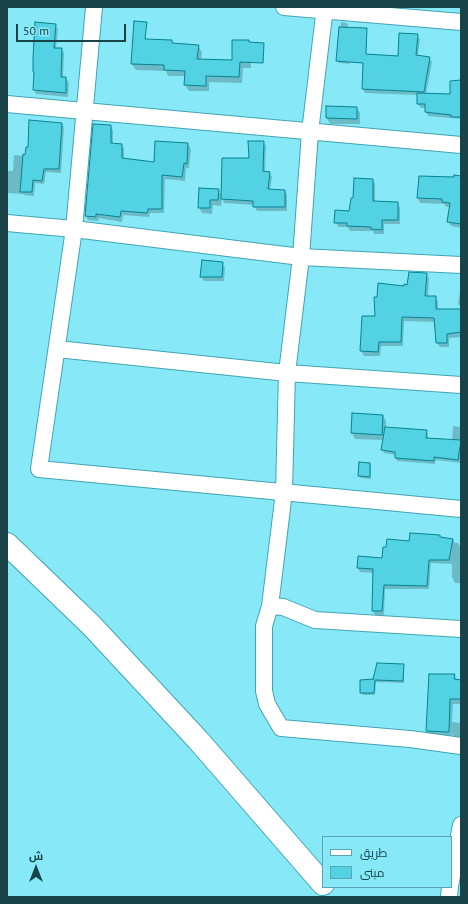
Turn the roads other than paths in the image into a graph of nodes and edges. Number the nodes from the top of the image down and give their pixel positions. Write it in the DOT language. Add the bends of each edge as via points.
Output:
graph roads {
  1 [pos="94,7"];
  2 [pos="284,7"];
  3 [pos="325,8"];
  4 [pos="461,22"];
  5 [pos="7,104"];
  6 [pos="84,110"];
  7 [pos="310,132"];
  8 [pos="461,145"];
  9 [pos="7,223"];
  10 [pos="74,229"];
  11 [pos="301,257"];
  12 [pos="461,266"];
  13 [pos="57,349"];
  14 [pos="287,373"];
  15 [pos="461,385"];
  16 [pos="284,492"];
  17 [pos="461,509"];
  18 [pos="7,544"];
  19 [pos="270,606"];
  20 [pos="461,629"];
  21 [pos="461,746"];
  22 [pos="461,825"];
  23 [pos="457,862"];
  24 [pos="452,879"];
  25 [pos="322,883"];
  26 [pos="327,888"];
  27 [pos="334,897"];
  1 -- 6 [label="street"];
  2 -- 3 [label="street"];
  3 -- 4 [label="street"];
  3 -- 7 [label="street"];
  5 -- 6 [label="street"];
  6 -- 7 [label="street"];
  6 -- 10 [label="street"];
  7 -- 8 [label="street"];
  7 -- 11 [label="street"];
  9 -- 10 [label="street"];
  10 -- 11 [label="street"];
  10 -- 13 [label="street"];
  11 -- 12 [label="street"];
  11 -- 14 [label="street"];
  13 -- 14 [label="street"];
  13 -- 16 [label="street" via="39,469"];
  14 -- 15 [label="street"];
  14 -- 16 [label="street"];
  16 -- 17 [label="street"];
  16 -- 19 [label="street"];
  18 -- 25 [label="highway" via="92,626 198,740"];
  19 -- 20 [label="street" via="283,607 315,620"];
  19 -- 21 [label="street" via="264,626 264,691 267,704 281,728 410,738"];
  22 -- 23 [label="street"];
  23 -- 24 [label="street"];
  26 -- 27 [label="highway"];
}
